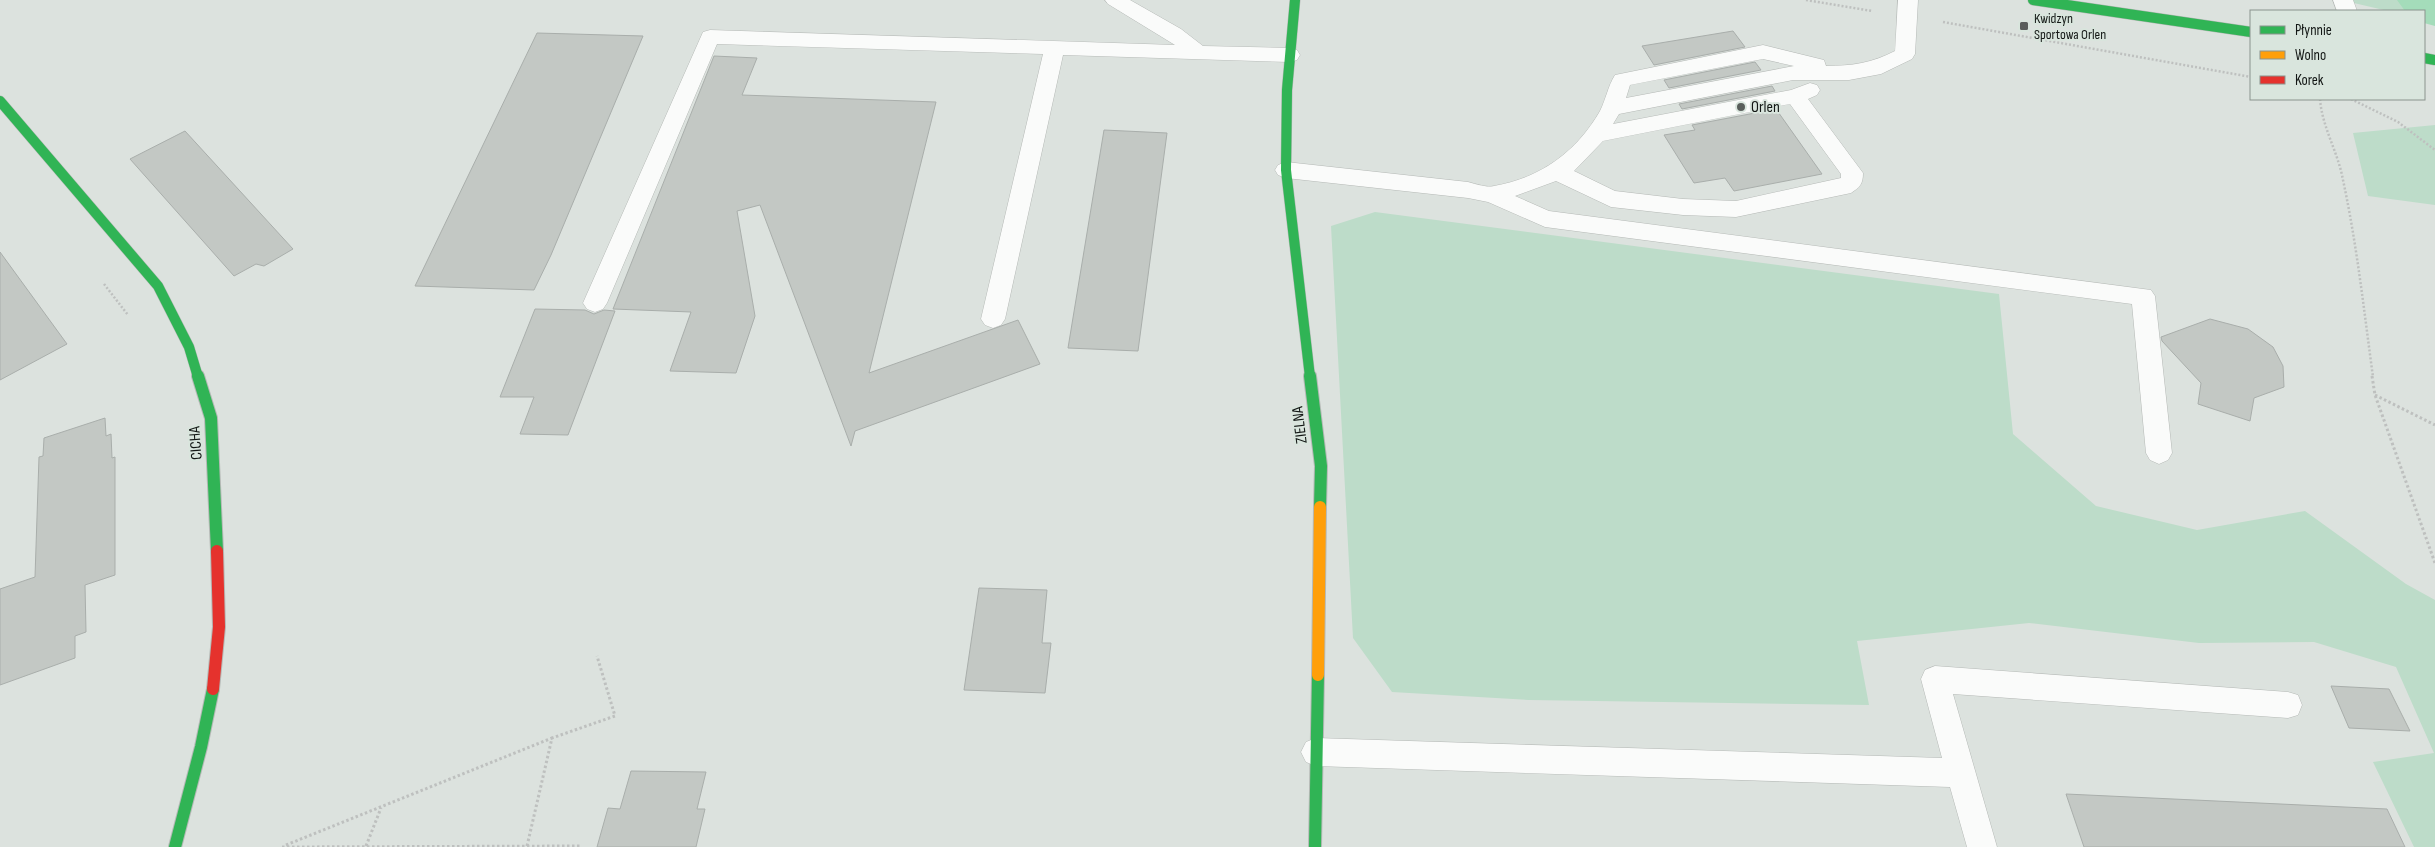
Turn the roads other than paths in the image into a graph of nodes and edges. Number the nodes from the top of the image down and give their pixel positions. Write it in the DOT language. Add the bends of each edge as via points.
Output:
graph roads {
  1 [pos="1115,0"];
  2 [pos="1295,0"];
  3 [pos="2033,0"];
  4 [pos="1907,8"];
  5 [pos="2250,32"];
  6 [pos="1054,49"];
  7 [pos="1199,53"];
  8 [pos="1290,55"];
  9 [pos="1849,73"];
  10 [pos="1795,96"];
  11 [pos="0,101"];
  12 [pos="1596,135"];
  13 [pos="1286,170"];
  14 [pos="1556,171"];
  15 [pos="1493,195"];
  16 [pos="595,303"];
  17 [pos="993,319"];
  18 [pos="2159,453"];
  19 [pos="2288,705"];
  20 [pos="1316,752"];
  21 [pos="1961,774"];
  22 [pos="174,847"];
  23 [pos="1315,847"];
  24 [pos="1982,847"];
  1 -- 7 [label="lane" via="1174,34"];
  2 -- 8 [label="street, ZIELNA"];
  3 -- 5 [label="street"];
  4 -- 9 [label="lane" via="1905,54 1882,67"];
  6 -- 7 [label="lane"];
  6 -- 16 [label="lane" via="710,38"];
  6 -- 17 [label="lane"];
  7 -- 8 [label="lane"];
  8 -- 13 [label="street, ZIELNA"];
  9 -- 10 [label="lane"];
  9 -- 12 [label="lane" via="1793,74 1612,108"];
  10 -- 12 [label="lane"];
  10 -- 14 [label="lane" via="1852,173 1852,182 1843,187 1736,209 1611,199"];
  11 -- 22 [label="street, CICHA" via="158,286 189,347 211,418 219,627 216,672 201,747"];
  12 -- 14 [label="lane" via="1569,164"];
  13 -- 15 [label="lane"];
  13 -- 20 [label="street, ZIELNA" via="1321,466"];
  14 -- 15 [label="lane" via="1540,180"];
  15 -- 18 [label="lane" via="1545,219 2143,296"];
  19 -- 21 [label="lane" via="1935,679"];
  20 -- 21 [label="lane"];
  20 -- 23 [label="street, ZIELNA"];
  21 -- 24 [label="lane"];
}
